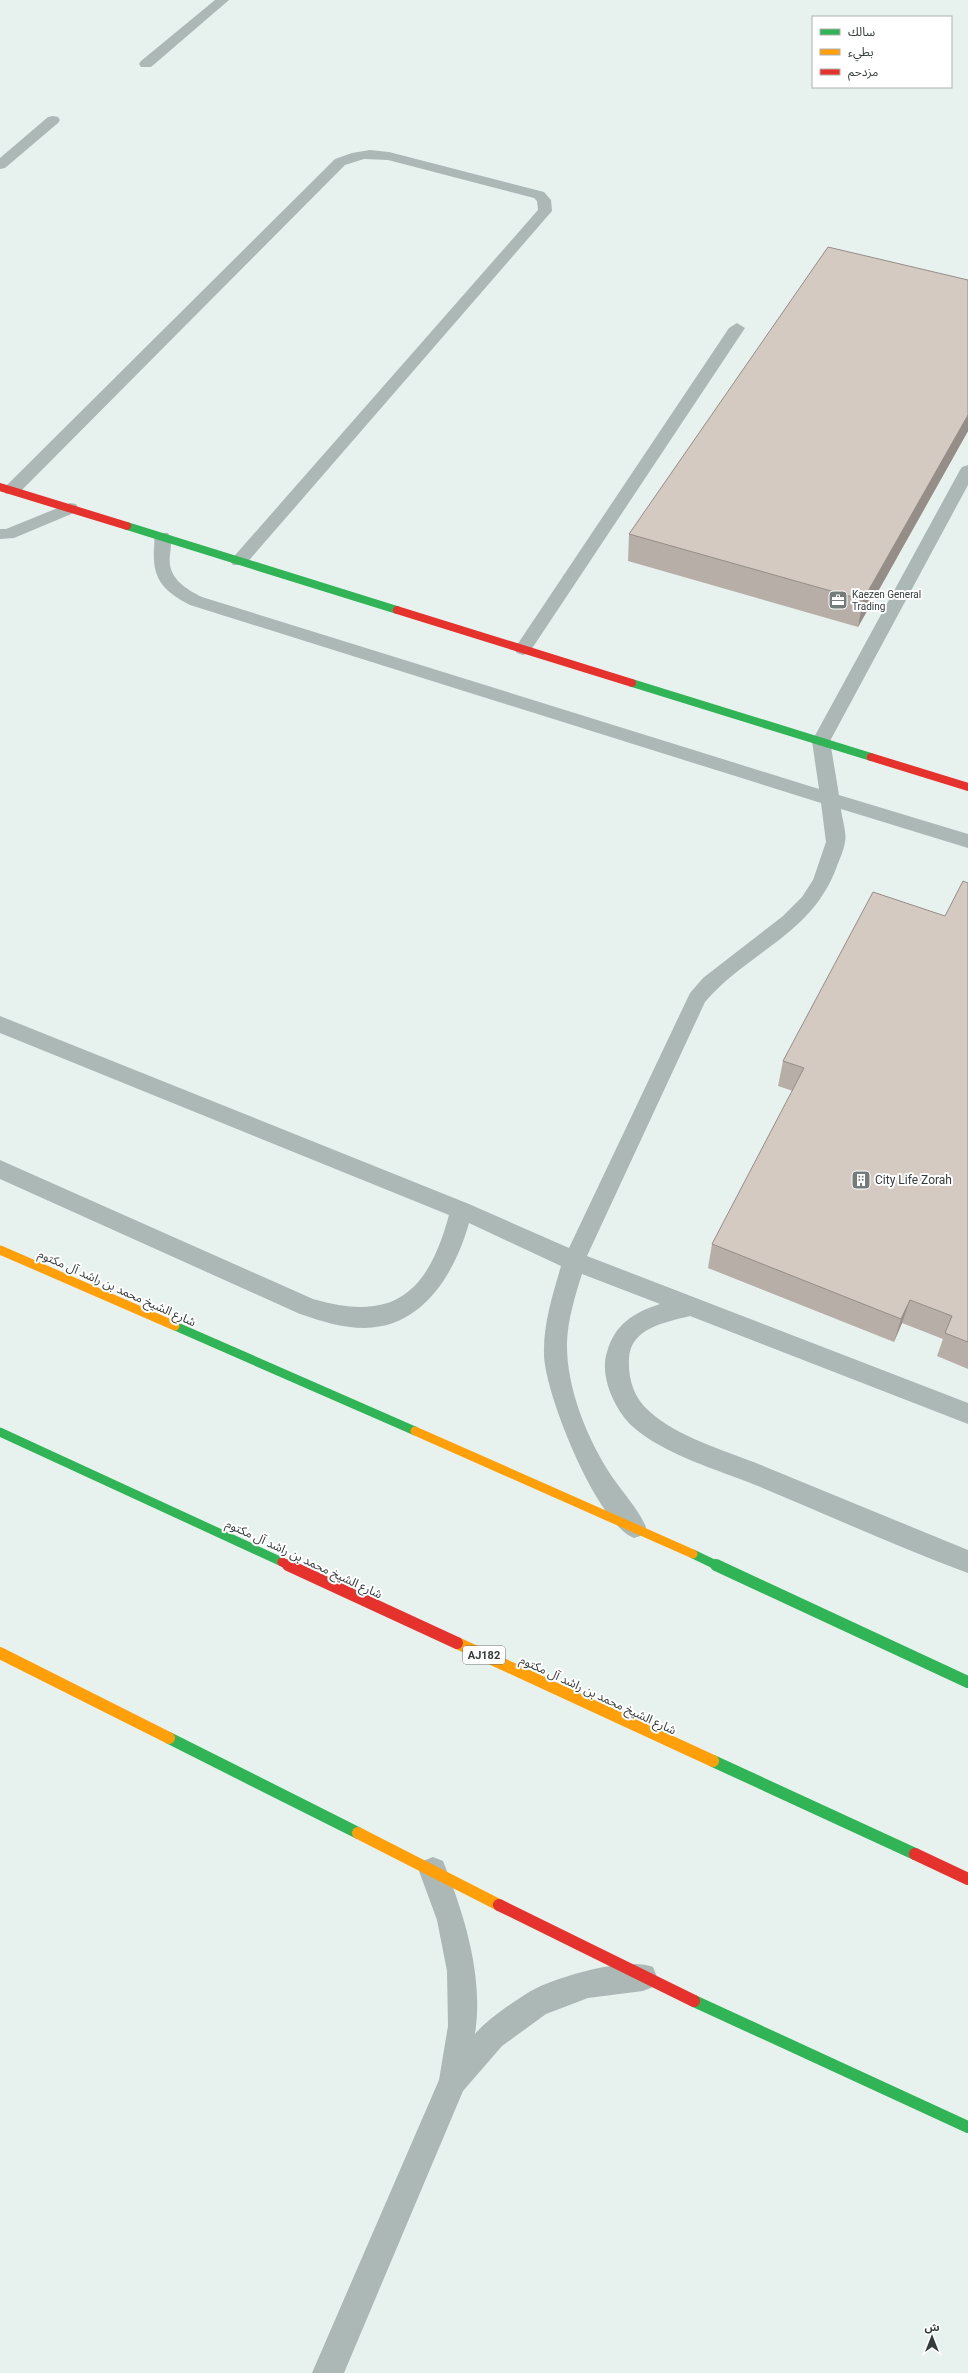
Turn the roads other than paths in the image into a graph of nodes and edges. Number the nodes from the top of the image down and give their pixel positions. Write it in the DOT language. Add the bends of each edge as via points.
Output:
graph roads {
  1 [pos="223,0"];
  2 [pos="146,64"];
  3 [pos="53,120"];
  4 [pos="0,165"];
  5 [pos="737,328"];
  6 [pos="968,470"];
  7 [pos="6,489"];
  8 [pos="70,508"];
  9 [pos="0,534"];
  10 [pos="162,537"];
  11 [pos="239,561"];
  12 [pos="523,649"];
  13 [pos="821,741"];
  14 [pos="968,787"];
  15 [pos="830,799"];
  16 [pos="968,842"];
  17 [pos="0,1024"];
  18 [pos="0,1169"];
  19 [pos="461,1210"];
  20 [pos="0,1250"];
  21 [pos="574,1261"];
  22 [pos="693,1306"];
  23 [pos="968,1414"];
  24 [pos="0,1432"];
  25 [pos="634,1527"];
  26 [pos="968,1562"];
  27 [pos="0,1653"];
  28 [pos="968,1682"];
  29 [pos="433,1871"];
  30 [pos="968,1879"];
  31 [pos="643,1977"];
  32 [pos="453,2081"];
  33 [pos="968,2127"];
  34 [pos="328,2373"];
  1 -- 2 [label="street"];
  3 -- 4 [label="street"];
  5 -- 12 [label="street"];
  6 -- 13 [label="street"];
  7 -- 8 [label="main road"];
  7 -- 11 [label="street" via="340,162 358,155 389,156 539,195 544,200 545,210"];
  8 -- 9 [label="street" via="8,534"];
  8 -- 10 [label="main road"];
  10 -- 11 [label="main road"];
  10 -- 15 [label="street" via="164,547 161,562 165,576 182,595 196,601"];
  11 -- 12 [label="main road"];
  12 -- 13 [label="main road"];
  13 -- 14 [label="main road"];
  13 -- 15 [label="street"];
  15 -- 16 [label="street"];
  15 -- 21 [label="street" via="836,842 822,881 809,902 790,921 725,970 697,998"];
  17 -- 19 [label="street"];
  18 -- 19 [label="street" via="331,1317 358,1319 385,1315 409,1305 429,1288 442,1268 455,1239"];
  19 -- 21 [label="street"];
  20 -- 25 [label="main road, شارع الشيخ محمد بن راشد آل مكتوم"];
  21 -- 22 [label="street"];
  21 -- 25 [label="street" via="557,1331 557,1368 573,1418 595,1470"];
  22 -- 23 [label="street"];
  22 -- 26 [label="street" via="646,1319 629,1332 619,1347 617,1368 621,1392 632,1410 650,1426 703,1452"];
  24 -- 30 [label="main road, شارع الشيخ محمد بن راشد آل مكتوم / AJ182"];
  25 -- 28 [label="main road, شارع الشيخ محمد بن راشد آل مكتوم"];
  27 -- 29 [label="main road"];
  29 -- 31 [label="main road"];
  29 -- 32 [label="street" via="451,1920 461,1971 462,2026"];
  31 -- 32 [label="street" via="588,1984 537,2003 492,2036"];
  31 -- 33 [label="main road"];
  32 -- 34 [label="street"];
}
